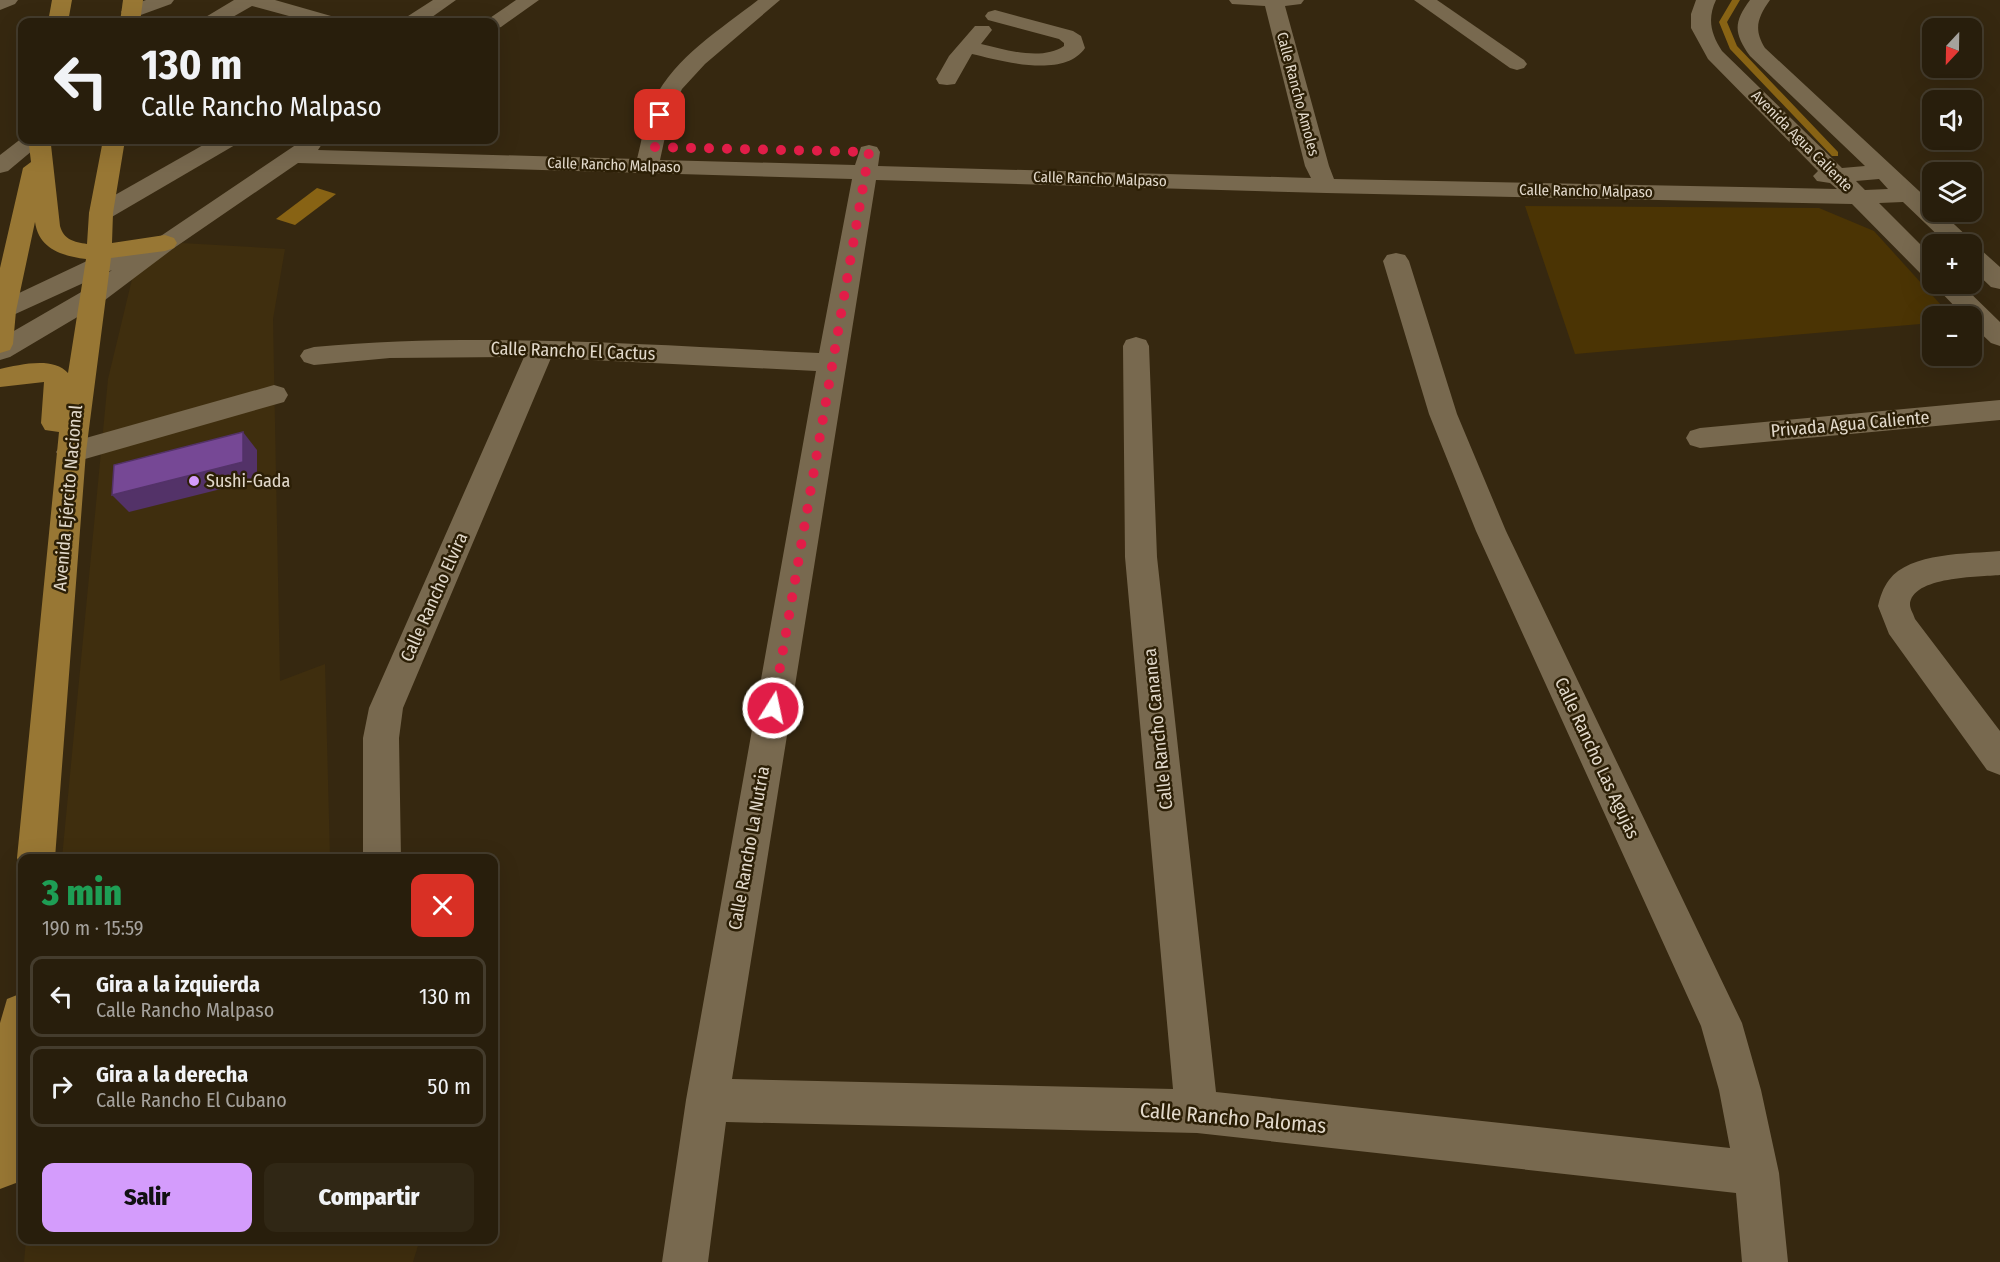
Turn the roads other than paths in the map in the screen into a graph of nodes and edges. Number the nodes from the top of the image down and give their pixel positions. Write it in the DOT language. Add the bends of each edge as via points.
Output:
graph roads {
  1 [pos="8,0"];
  2 [pos="62,0"];
  3 [pos="164,0"];
  4 [pos="248,0"];
  5 [pos="252,0"];
  6 [pos="446,0"];
  7 [pos="529,0"];
  8 [pos="770,0"];
  9 [pos="1010,0"];
  10 [pos="1239,0"];
  11 [pos="1296,0"];
  12 [pos="1424,0"];
  13 [pos="1706,0"];
  14 [pos="1760,0"];
  15 [pos="1274,2"];
  16 [pos="0,4"];
  17 [pos="131,12"];
  18 [pos="994,16"];
  19 [pos="59,18"];
  20 [pos="219,18"];
  21 [pos="317,18"];
  22 [pos="417,18"];
  23 [pos="498,20"];
  24 [pos="968,47"];
  25 [pos="1517,64"];
  26 [pos="947,79"];
  27 [pos="33,144"];
  28 [pos="37,144"];
  29 [pos="38,144"];
  30 [pos="113,144"];
  31 [pos="220,144"];
  32 [pos="312,144"];
  33 [pos="443,144"];
  34 [pos="292,156"];
  35 [pos="649,157"];
  36 [pos="867,162"];
  37 [pos="0,166"];
  38 [pos="1883,172"];
  39 [pos="1322,176"];
  40 [pos="1837,176"];
  41 [pos="1908,195"];
  42 [pos="1858,197"];
  43 [pos="101,213"];
  44 [pos="1950,234"];
  45 [pos="17,240"];
  46 [pos="165,243"];
  47 [pos="99,258"];
  48 [pos="0,260"];
  49 [pos="1922,260"];
  50 [pos="1396,261"];
  51 [pos="1982,264"];
  52 [pos="2000,281"];
  53 [pos="1961,294"];
  54 [pos="92,297"];
  55 [pos="1,311"];
  56 [pos="1987,311"];
  57 [pos="2000,337"];
  58 [pos="0,344"];
  59 [pos="1136,346"];
  60 [pos="542,348"];
  61 [pos="314,356"];
  62 [pos="831,363"];
  63 [pos="1,368"];
  64 [pos="274,395"];
  65 [pos="2000,410"];
  66 [pos="1700,438"];
  67 [pos="71,452"];
  68 [pos="2000,563"];
  69 [pos="61,571"];
  70 [pos="2000,759"];
  71 [pos="36,854"];
  72 [pos="382,854"];
  73 [pos="18,1015"];
  74 [pos="0,1022"];
  75 [pos="18,1042"];
  76 [pos="707,1100"];
  77 [pos="1197,1111"];
  78 [pos="0,1167"];
  79 [pos="1757,1173"];
  80 [pos="685,1262"];
  81 [pos="1765,1262"];
  1 -- 16 [label="street"];
  2 -- 19 [label="main road"];
  3 -- 17 [label="street"];
  4 -- 20 [label="street"];
  5 -- 21 [label="street"];
  6 -- 22 [label="street"];
  7 -- 23 [label="street"];
  8 -- 35 [label="street" via="696,61 678,81 665,99"];
  9 -- 18 [label="street"];
  10 -- 15 [label="street"];
  11 -- 15 [label="street"];
  12 -- 25 [label="street"];
  13 -- 40 [label="street, Avenida Agua Caliente" via="1699,22 1704,40 1715,55"];
  14 -- 38 [label="street, Avenida Agua Caliente" via="1750,12 1746,28 1747,38 1757,52"];
  15 -- 39 [label="street, Calle Rancho Amoles"];
  18 -- 24 [label="street"];
  18 -- 24 [label="street" via="1066,35 1074,40 1075,48 1047,59 1018,58"];
  24 -- 26 [label="street"];
  27 -- 37 [label="street"];
  28 -- 45 [label="main road"];
  29 -- 47 [label="main road" via="47,223 53,238 63,247"];
  30 -- 43 [label="main road, Avenida Ejército Nacional"];
  31 -- 43 [label="street"];
  32 -- 34 [label="street"];
  33 -- 35 [label="street, Calle Rancho Malpaso"];
  34 -- 35 [label="street, Calle Rancho Malpaso"];
  34 -- 46 [label="street"];
  35 -- 36 [label="street, Calle Rancho Malpaso"];
  36 -- 39 [label="street, Calle Rancho Malpaso"];
  36 -- 62 [label="street, Calle Rancho La Nutria"];
  38 -- 40 [label="street, Calle Rancho Malpaso"];
  38 -- 41 [label="street, Avenida Agua Caliente"];
  39 -- 40 [label="street, Calle Rancho Malpaso"];
  39 -- 42 [label="street, Calle Rancho Malpaso"];
  40 -- 42 [label="street, Avenida Agua Caliente"];
  41 -- 42 [label="street, Calle Rancho Malpaso"];
  41 -- 44 [label="street, Avenida Agua Caliente"];
  42 -- 49 [label="street, Avenida Agua Caliente"];
  43 -- 47 [label="main road, Avenida Ejército Nacional"];
  45 -- 48 [label="main road"];
  45 -- 55 [label="main road"];
  46 -- 47 [label="street"];
  46 -- 54 [label="street"];
  47 -- 54 [label="main road, Avenida Ejército Nacional"];
  47 -- 55 [label="street"];
  50 -- 79 [label="street, Calle Rancho Las Agujas" via="1443,414 1491,531 1721,1023"];
  51 -- 52 [label="street"];
  53 -- 56 [label="street"];
  54 -- 63 [label="street"];
  54 -- 67 [label="main road, Avenida Ejército Nacional"];
  55 -- 58 [label="main road"];
  56 -- 57 [label="street"];
  59 -- 77 [label="street, Calle Rancho Cananea" via="1141,557"];
  60 -- 61 [label="street, Calle Rancho El Cactus" via="390,349"];
  60 -- 62 [label="street, Calle Rancho El Cactus"];
  60 -- 72 [label="street, Calle Rancho Elvira" via="386,708 381,738"];
  62 -- 76 [label="street, Calle Rancho La Nutria"];
  63 -- 69 [label="main road" via="54,375 58,380 51,518"];
  64 -- 67 [label="street"];
  65 -- 66 [label="street, Privada Agua Caliente"];
  67 -- 69 [label="main road, Avenida Ejército Nacional"];
  68 -- 70 [label="street" via="1927,572 1899,590 1894,606 1901,625"];
  69 -- 71 [label="main road, Avenida Ejército Nacional"];
  73 -- 74 [label="street"];
  75 -- 78 [label="main road"];
  76 -- 77 [label="street, Calle Rancho Palomas"];
  76 -- 80 [label="street, Calle Rancho La Nutria"];
  77 -- 79 [label="street, Calle Rancho Palomas"];
  79 -- 81 [label="street, Calle Rancho Las Agujas"];
}
